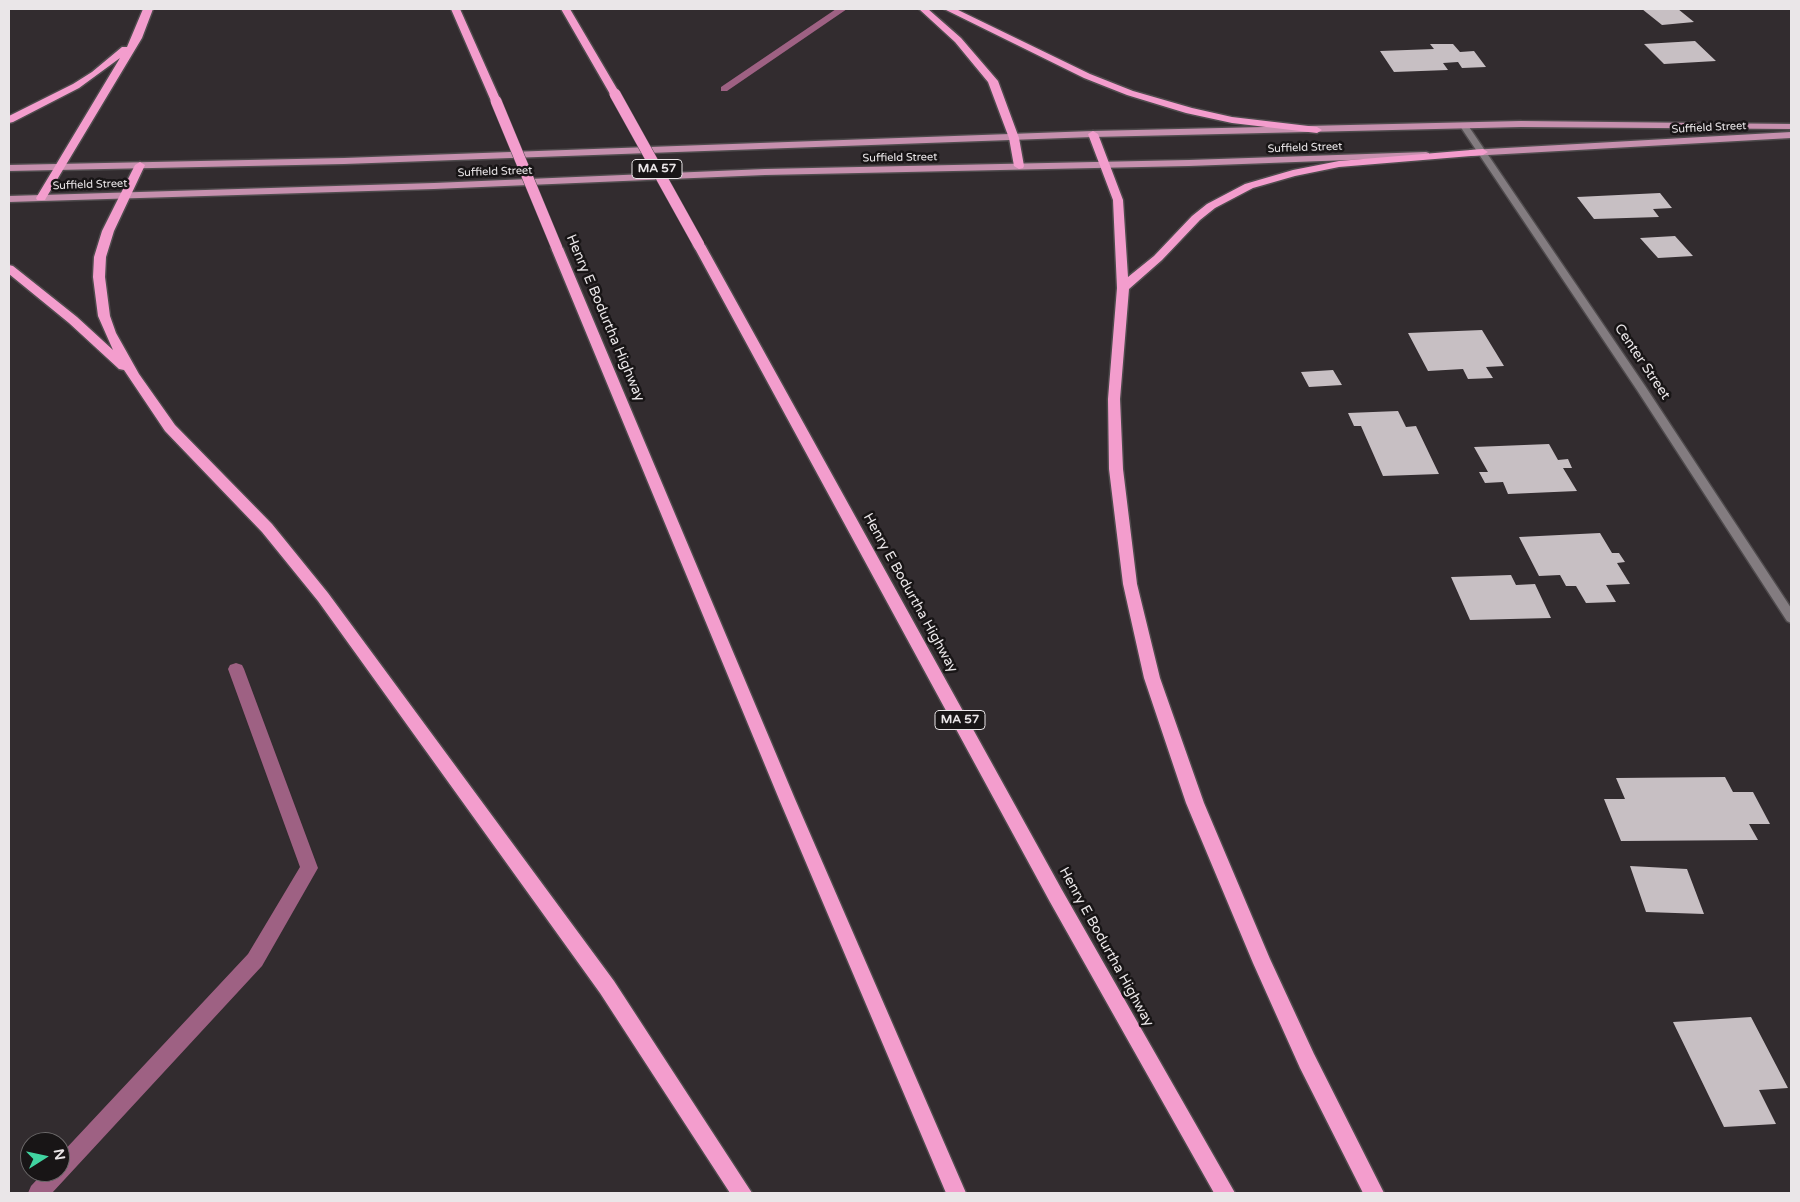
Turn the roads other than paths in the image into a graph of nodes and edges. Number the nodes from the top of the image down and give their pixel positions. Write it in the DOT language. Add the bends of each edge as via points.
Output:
graph roads {
  1 [pos="148,9"];
  2 [pos="455,9"];
  3 [pos="566,9"];
  4 [pos="923,9"];
  5 [pos="949,9"];
  6 [pos="137,38"];
  7 [pos="9,120"];
  8 [pos="1464,126"];
  9 [pos="1791,126"];
  10 [pos="1317,130"];
  11 [pos="1093,134"];
  12 [pos="1791,135"];
  13 [pos="1014,138"];
  14 [pos="1483,152"];
  15 [pos="140,165"];
  16 [pos="1105,165"];
  17 [pos="1019,166"];
  18 [pos="59,167"];
  19 [pos="9,168"];
  20 [pos="126,195"];
  21 [pos="41,198"];
  22 [pos="9,199"];
  23 [pos="9,268"];
  24 [pos="1124,288"];
  25 [pos="134,375"];
  26 [pos="1791,618"];
  27 [pos="742,1193"];
  28 [pos="956,1193"];
  29 [pos="1225,1193"];
  30 [pos="1374,1193"];
  1 -- 6 [label="highway"];
  2 -- 28 [label="highway, Henry E Bodurtha Highway, bridge" via="786,799"];
  3 -- 29 [label="highway, Henry E Bodurtha Highway / MA 57, bridge" via="699,244 1056,896"];
  4 -- 13 [label="highway" via="958,40 994,81"];
  5 -- 10 [label="highway" via="1087,76 1130,93 1232,120"];
  6 -- 7 [label="highway" via="88,78"];
  6 -- 18 [label="highway"];
  8 -- 9 [label="main road, Suffield Street"];
  8 -- 10 [label="main road, Suffield Street"];
  8 -- 14 [label="street, Center Street"];
  10 -- 11 [label="main road, Suffield Street"];
  11 -- 13 [label="main road, Suffield Street"];
  11 -- 16 [label="highway"];
  12 -- 14 [label="main road, Suffield Street"];
  13 -- 15 [label="main road, Suffield Street"];
  13 -- 17 [label="highway"];
  14 -- 16 [label="main road, Suffield Street"];
  14 -- 24 [label="highway" via="1339,164 1249,186 1196,218"];
  14 -- 26 [label="street, Center Street" via="1642,388"];
  15 -- 18 [label="main road, Suffield Street"];
  15 -- 20 [label="highway"];
  16 -- 17 [label="main road, Suffield Street"];
  16 -- 24 [label="highway" via="1118,200"];
  17 -- 20 [label="main road, Suffield Street"];
  18 -- 19 [label="main road, Suffield Street"];
  18 -- 21 [label="highway"];
  20 -- 21 [label="main road, Suffield Street"];
  20 -- 25 [label="highway" via="108,231 100,258 99,277 104,316"];
  21 -- 22 [label="main road, Suffield Street"];
  23 -- 25 [label="highway"];
  24 -- 30 [label="highway" via="1114,398 1116,469 1130,584 1152,678 1195,803 1258,954 1307,1061"];
  25 -- 27 [label="highway" via="170,428 267,528 323,596 607,987"];
}
